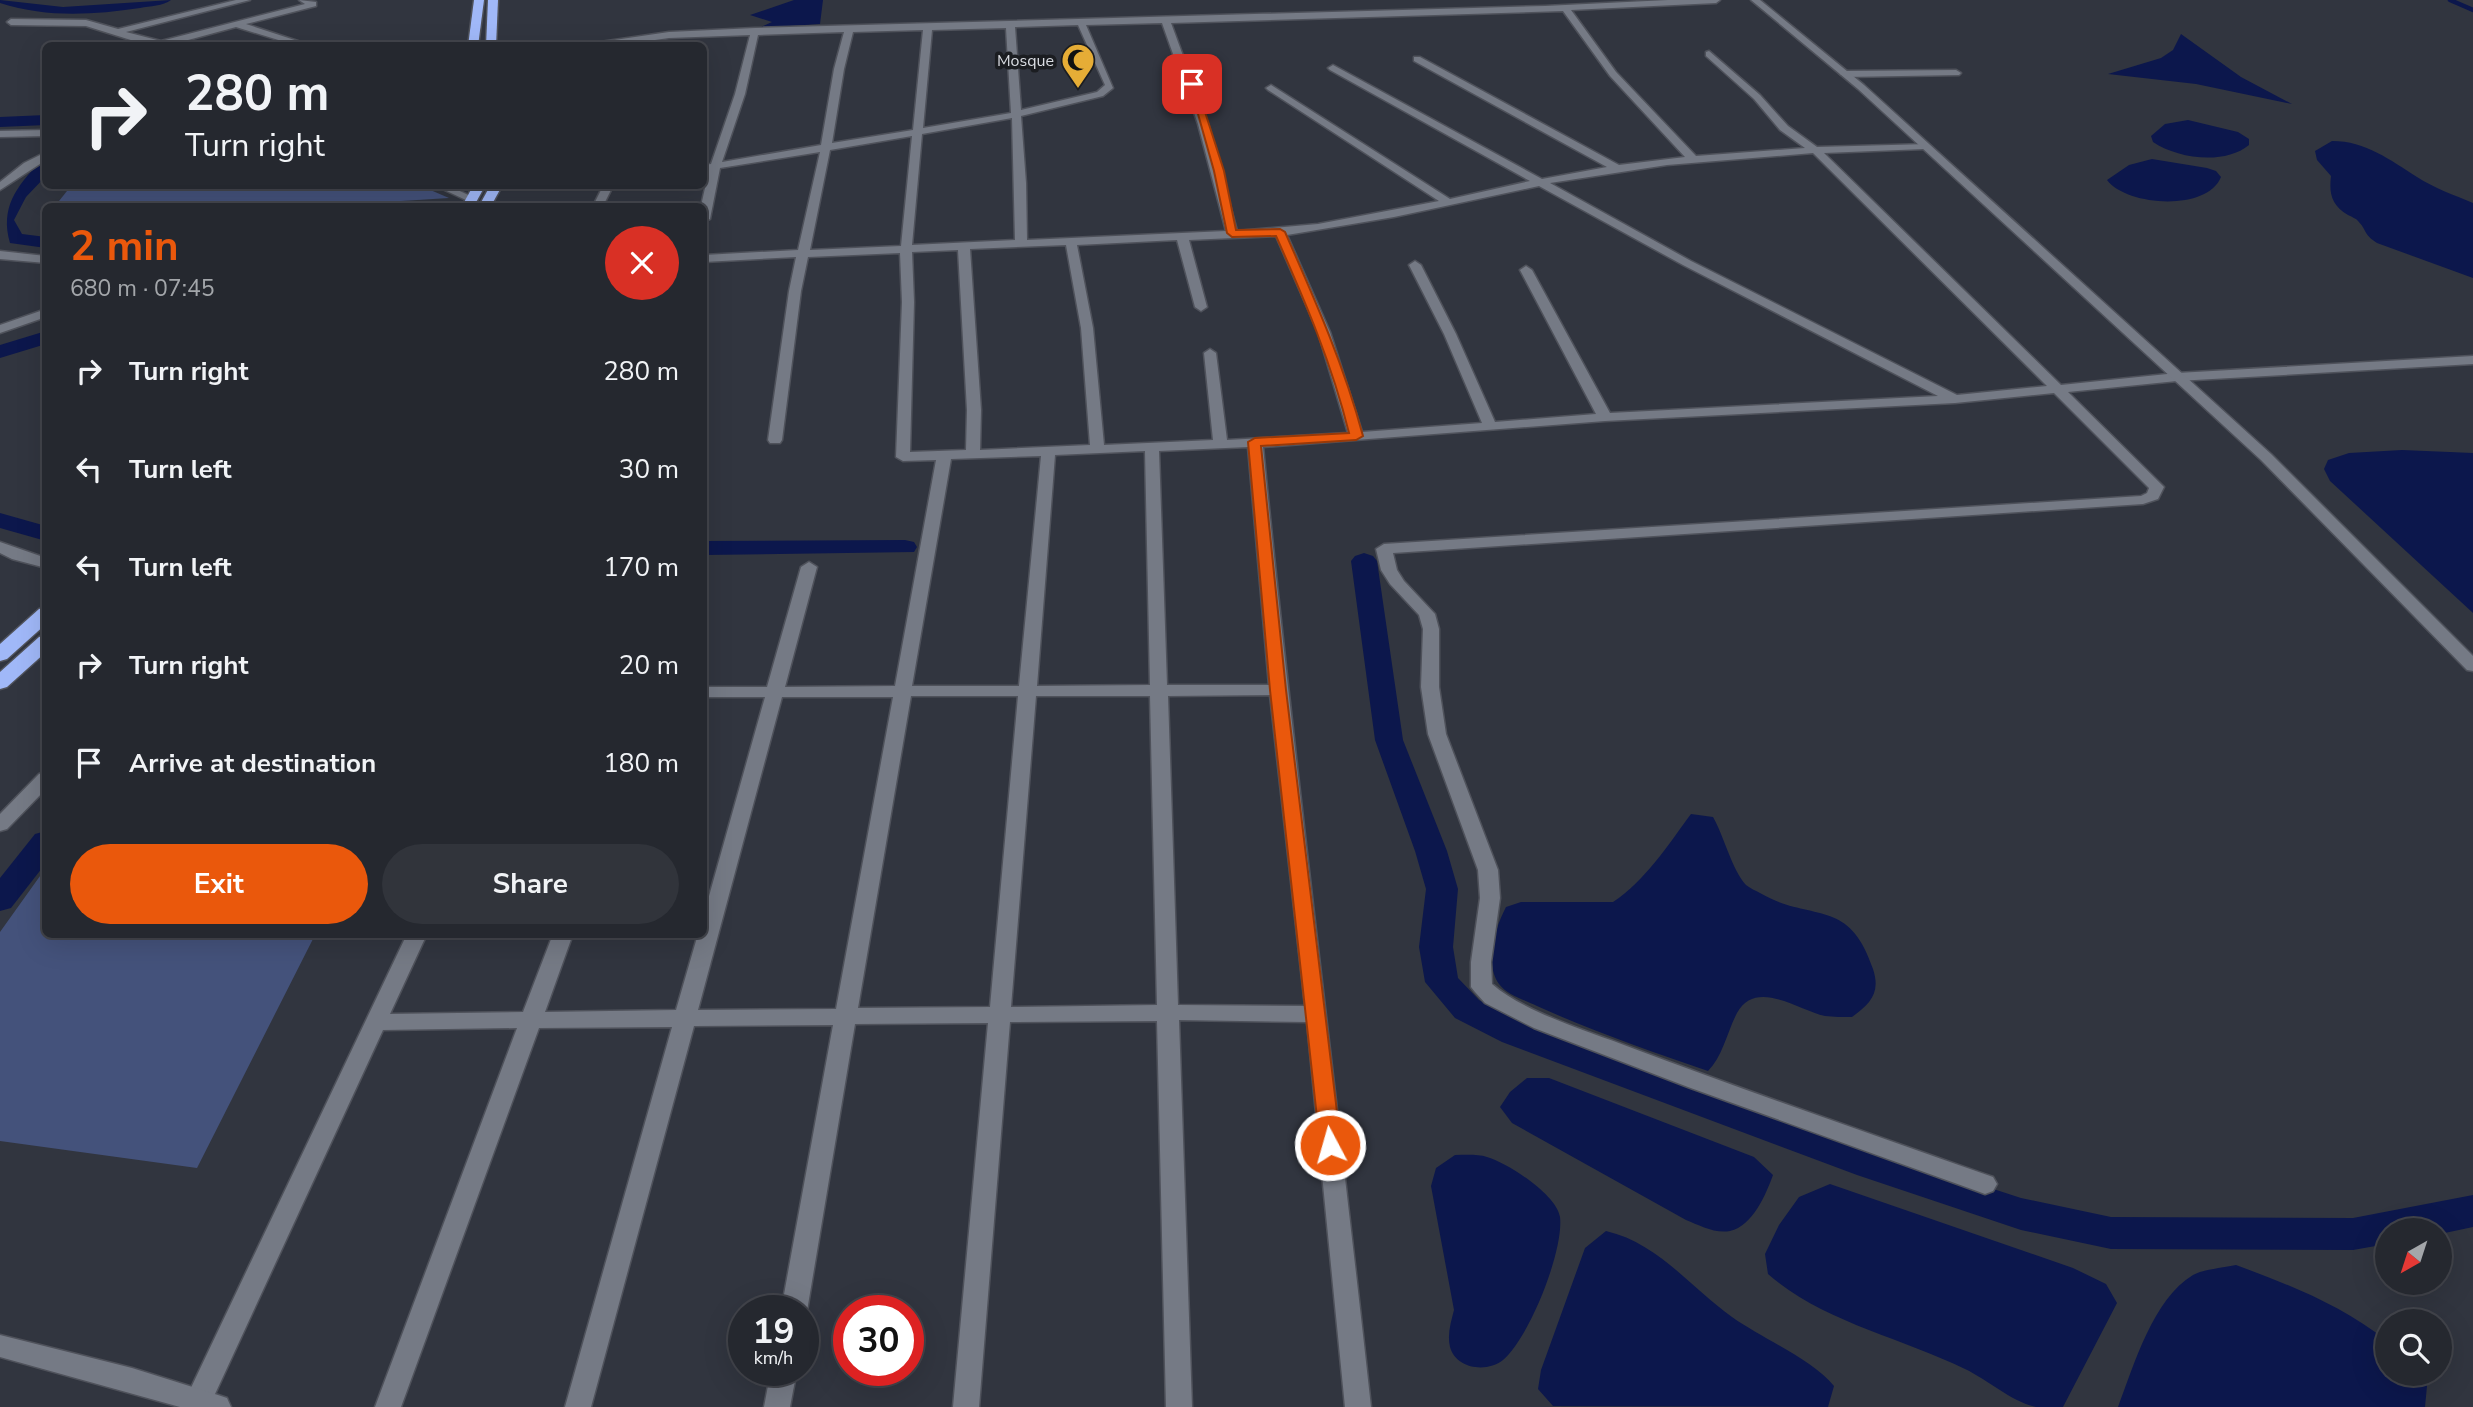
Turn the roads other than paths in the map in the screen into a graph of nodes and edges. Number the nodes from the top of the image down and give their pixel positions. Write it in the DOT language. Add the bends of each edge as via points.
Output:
graph roads {
  1 [pos="246,0"];
  2 [pos="303,0"];
  3 [pos="479,0"];
  4 [pos="493,0"];
  5 [pos="1716,0"];
  6 [pos="1755,0"];
  7 [pos="1565,8"];
  8 [pos="1165,19"];
  9 [pos="1080,21"];
  10 [pos="11,22"];
  11 [pos="1010,23"];
  12 [pos="236,24"];
  13 [pos="928,26"];
  14 [pos="850,28"];
  15 [pos="118,31"];
  16 [pos="755,32"];
  17 [pos="669,35"];
  18 [pos="149,42"];
  19 [pos="168,42"];
  20 [pos="296,42"];
  21 [pos="474,42"];
  22 [pos="491,42"];
  23 [pos="619,42"];
  24 [pos="666,42"];
  25 [pos="1709,54"];
  26 [pos="1417,59"];
  27 [pos="1333,68"];
  28 [pos="1956,73"];
  29 [pos="1845,74"];
  30 [pos="1271,88"];
  31 [pos="1015,115"];
  32 [pos="919,131"];
  33 [pos="42,133"];
  34 [pos="0,134"];
  35 [pos="826,146"];
  36 [pos="1924,146"];
  37 [pos="1815,150"];
  38 [pos="42,157"];
  39 [pos="1692,158"];
  40 [pos="709,167"];
  41 [pos="1617,168"];
  42 [pos="1544,182"];
  43 [pos="0,187"];
  44 [pos="707,188"];
  45 [pos="446,189"];
  46 [pos="1446,201"];
  47 [pos="470,203"];
  48 [pos="1280,232"];
  49 [pos="1232,233"];
  50 [pos="1182,236"];
  51 [pos="1071,241"];
  52 [pos="1021,243"];
  53 [pos="964,246"];
  54 [pos="906,249"];
  55 [pos="803,253"];
  56 [pos="0,255"];
  57 [pos="18,258"];
  58 [pos="707,258"];
  59 [pos="42,260"];
  60 [pos="1415,265"];
  61 [pos="0,270"];
  62 [pos="1526,270"];
  63 [pos="1201,307"];
  64 [pos="42,314"];
  65 [pos="1,327"];
  66 [pos="1210,353"];
  67 [pos="2473,360"];
  68 [pos="2177,377"];
  69 [pos="2059,387"];
  70 [pos="1955,399"];
  71 [pos="1605,417"];
  72 [pos="1490,425"];
  73 [pos="1356,436"];
  74 [pos="775,440"];
  75 [pos="1255,442"];
  76 [pos="1220,444"];
  77 [pos="1152,447"];
  78 [pos="1097,450"];
  79 [pos="1048,452"];
  80 [pos="973,455"];
  81 [pos="944,456"];
  82 [pos="0,547"];
  83 [pos="42,562"];
  84 [pos="809,567"];
  85 [pos="42,617"];
  86 [pos="42,645"];
  87 [pos="0,655"];
  88 [pos="2473,666"];
  89 [pos="0,683"];
  90 [pos="1160,690"];
  91 [pos="1278,690"];
  92 [pos="905,691"];
  93 [pos="1028,691"];
  94 [pos="707,692"];
  95 [pos="774,692"];
  96 [pos="42,782"];
  97 [pos="0,825"];
  98 [pos="415,938"];
  99 [pos="562,938"];
  100 [pos="1168,1013"];
  101 [pos="1317,1014"];
  102 [pos="1000,1015"];
  103 [pos="846,1017"];
  104 [pos="685,1019"];
  105 [pos="531,1021"];
  106 [pos="377,1022"];
  107 [pos="1985,1184"];
  108 [pos="797,1295"];
  109 [pos="0,1346"];
  110 [pos="781,1386"];
  111 [pos="208,1404"];
  112 [pos="388,1407"];
  113 [pos="578,1407"];
  114 [pos="777,1407"];
  115 [pos="966,1407"];
  116 [pos="1179,1407"];
  117 [pos="1358,1407"];
  1 -- 15 [label="street"];
  2 -- 12 [label="street" via="313,5"];
  3 -- 21 [label="highway"];
  4 -- 22 [label="highway"];
  5 -- 7 [label="street"];
  6 -- 29 [label="street"];
  7 -- 8 [label="street"];
  7 -- 39 [label="street" via="1613,74"];
  8 -- 9 [label="street"];
  8 -- 49 [label="street" via="1192,84 1219,171"];
  9 -- 11 [label="street"];
  9 -- 31 [label="street" via="1110,86 1107,91"];
  10 -- 15 [label="street" via="86,23"];
  11 -- 13 [label="street"];
  11 -- 31 [label="street"];
  12 -- 19 [label="street"];
  12 -- 20 [label="street"];
  13 -- 14 [label="street"];
  13 -- 32 [label="street"];
  14 -- 16 [label="street"];
  14 -- 35 [label="street"];
  15 -- 18 [label="street"];
  16 -- 17 [label="street"];
  16 -- 40 [label="street" via="740,94"];
  17 -- 23 [label="street"];
  17 -- 24 [label="street"];
  25 -- 37 [label="street" via="1784,128"];
  26 -- 41 [label="street"];
  27 -- 42 [label="street"];
  28 -- 29 [label="street"];
  29 -- 36 [label="street"];
  30 -- 46 [label="street"];
  31 -- 32 [label="street"];
  31 -- 52 [label="street"];
  32 -- 35 [label="street"];
  32 -- 54 [label="street"];
  33 -- 34 [label="street"];
  35 -- 40 [label="street"];
  35 -- 55 [label="street"];
  36 -- 37 [label="street"];
  36 -- 68 [label="street"];
  37 -- 39 [label="street"];
  37 -- 69 [label="street"];
  38 -- 43 [label="street"];
  39 -- 41 [label="street"];
  40 -- 44 [label="street"];
  41 -- 42 [label="street"];
  42 -- 46 [label="street"];
  42 -- 70 [label="street" via="1688,263"];
  45 -- 47 [label="street"];
  46 -- 48 [label="street" via="1337,225"];
  48 -- 49 [label="street"];
  48 -- 73 [label="street" via="1327,339"];
  49 -- 50 [label="street"];
  50 -- 51 [label="street"];
  50 -- 63 [label="street"];
  51 -- 52 [label="street"];
  51 -- 78 [label="street" via="1087,328"];
  52 -- 53 [label="street"];
  53 -- 54 [label="street"];
  53 -- 80 [label="street"];
  54 -- 55 [label="street"];
  54 -- 81 [label="street" via="902,457"];
  55 -- 58 [label="street"];
  55 -- 74 [label="street"];
  56 -- 57 [label="street"];
  57 -- 59 [label="street"];
  57 -- 61 [label="street" via="19,262"];
  60 -- 72 [label="street"];
  62 -- 71 [label="street"];
  64 -- 65 [label="street"];
  66 -- 76 [label="street"];
  67 -- 68 [label="street"];
  68 -- 69 [label="street"];
  68 -- 88 [label="street" via="2286,477"];
  69 -- 70 [label="street"];
  69 -- 107 [label="street" via="2157,487 2153,496 1384,549 1398,584 1427,614 1437,734 1488,870 1482,987 1542,1022"];
  70 -- 71 [label="street"];
  71 -- 72 [label="street"];
  72 -- 73 [label="street"];
  73 -- 75 [label="street"];
  75 -- 76 [label="street"];
  75 -- 91 [label="street"];
  76 -- 77 [label="street"];
  77 -- 78 [label="street"];
  77 -- 90 [label="street"];
  78 -- 79 [label="street"];
  79 -- 80 [label="street"];
  79 -- 93 [label="street"];
  80 -- 81 [label="street"];
  81 -- 92 [label="street"];
  82 -- 83 [label="street"];
  84 -- 95 [label="street"];
  85 -- 87 [label="highway"];
  86 -- 89 [label="highway"];
  90 -- 91 [label="street"];
  90 -- 93 [label="street"];
  90 -- 100 [label="street"];
  91 -- 101 [label="street"];
  92 -- 93 [label="street"];
  92 -- 95 [label="street"];
  92 -- 103 [label="street"];
  93 -- 102 [label="street"];
  94 -- 95 [label="street"];
  95 -- 104 [label="street"];
  96 -- 97 [label="street"];
  98 -- 106 [label="street"];
  99 -- 105 [label="street"];
  100 -- 101 [label="street"];
  100 -- 102 [label="street"];
  100 -- 116 [label="street"];
  101 -- 117 [label="street"];
  102 -- 103 [label="street"];
  102 -- 115 [label="street"];
  103 -- 104 [label="street"];
  103 -- 108 [label="street"];
  104 -- 105 [label="street"];
  104 -- 113 [label="street"];
  105 -- 106 [label="street"];
  105 -- 112 [label="street"];
  106 -- 111 [label="street"];
  109 -- 111 [label="street"];
  110 -- 114 [label="street"];
}
